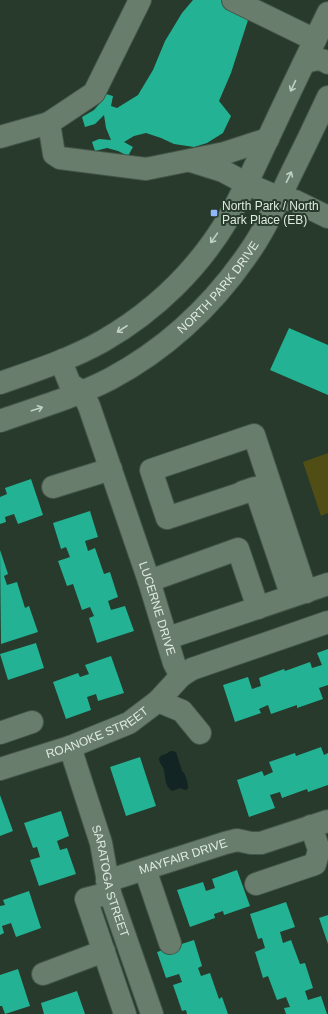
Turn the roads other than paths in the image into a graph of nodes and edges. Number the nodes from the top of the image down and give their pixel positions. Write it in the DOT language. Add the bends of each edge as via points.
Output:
graph roads {
  1 [pos="140,0"];
  2 [pos="233,0"];
  3 [pos="328,13"];
  4 [pos="315,40"];
  5 [pos="304,63"];
  6 [pos="328,63"];
  7 [pos="328,97"];
  8 [pos="49,123"];
  9 [pos="0,137"];
  10 [pos="268,139"];
  11 [pos="190,160"];
  12 [pos="247,184"];
  13 [pos="280,198"];
  14 [pos="328,217"];
  15 [pos="63,360"];
  16 [pos="0,383"];
  17 [pos="82,392"];
  18 [pos="0,421"];
  19 [pos="111,469"];
  20 [pos="263,486"];
  21 [pos="53,487"];
  22 [pos="149,581"];
  23 [pos="328,584"];
  24 [pos="299,594"];
  25 [pos="258,608"];
  26 [pos="328,622"];
  27 [pos="168,638"];
  28 [pos="181,676"];
  29 [pos="158,701"];
  30 [pos="32,722"];
  31 [pos="0,733"];
  32 [pos="200,733"];
  33 [pos="70,747"];
  34 [pos="0,769"];
  35 [pos="320,823"];
  36 [pos="145,869"];
  37 [pos="256,884"];
  38 [pos="108,887"];
  39 [pos="170,943"];
  40 [pos="104,951"];
  41 [pos="137,971"];
  42 [pos="43,974"];
  43 [pos="114,979"];
  44 [pos="125,1014"];
  45 [pos="152,1014"];
  1 -- 8 [label="street" via="94,93"];
  2 -- 4 [label="street"];
  3 -- 4 [label="street"];
  4 -- 5 [label="street"];
  5 -- 6 [label="street" via="317,59"];
  5 -- 10 [label="street, one-way"];
  13 -- 7 [label="street, NORTH PARK DRIVE, one-way"];
  8 -- 9 [label="street"];
  8 -- 11 [label="street" via="54,154 60,158 146,169"];
  10 -- 11 [label="street" via="225,153"];
  10 -- 12 [label="street"];
  11 -- 12 [label="street" via="223,171"];
  12 -- 13 [label="street"];
  12 -- 15 [label="street, one-way" via="204,253 163,298 104,340"];
  13 -- 14 [label="street" via="295,201"];
  13 -- 17 [label="street, NORTH PARK DRIVE" via="252,248 213,300 161,346 111,379"];
  15 -- 16 [label="street"];
  15 -- 17 [label="street" via="70,384"];
  18 -- 17 [label="street, NORTH PARK DRIVE, one-way"];
  17 -- 19 [label="street, LUCERNE DRIVE"];
  19 -- 21 [label="street"];
  19 -- 22 [label="street, LUCERNE DRIVE"];
  20 -- 20 [label="street" via="254,435 151,470 168,518"];
  20 -- 24 [label="street"];
  22 -- 25 [label="street" via="238,549"];
  22 -- 27 [label="street, LUCERNE DRIVE"];
  23 -- 24 [label="street"];
  24 -- 25 [label="street"];
  25 -- 27 [label="street"];
  26 -- 28 [label="street" via="204,664"];
  27 -- 28 [label="street, LUCERNE DRIVE" via="174,663"];
  28 -- 29 [label="street, ROANOKE STREET"];
  29 -- 32 [label="street" via="182,711"];
  29 -- 33 [label="street, ROANOKE STREET" via="129,723"];
  30 -- 31 [label="street"];
  33 -- 34 [label="street, ROANOKE STREET"];
  33 -- 38 [label="street, SARATOGA STREET" via="101,843"];
  35 -- 36 [label="street, MAYFAIR DRIVE" via="261,842 237,840 225,843"];
  35 -- 37 [label="street" via="319,850 314,864"];
  36 -- 38 [label="street, MAYFAIR DRIVE"];
  36 -- 39 [label="street"];
  38 -- 40 [label="street, MAYFAIR DRIVE" via="86,899"];
  38 -- 41 [label="street, SARATOGA STREET"];
  40 -- 42 [label="street"];
  40 -- 43 [label="street"];
  41 -- 43 [label="street"];
  41 -- 45 [label="street, SARATOGA STREET"];
  43 -- 44 [label="street"];
}
